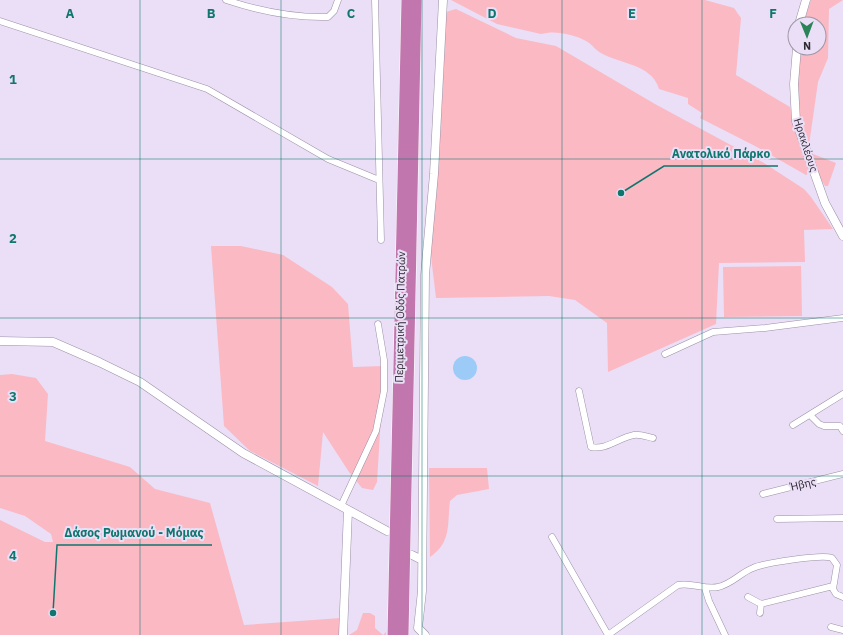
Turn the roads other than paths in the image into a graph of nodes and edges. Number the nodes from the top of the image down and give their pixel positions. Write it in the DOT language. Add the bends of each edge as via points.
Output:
graph roads {
  1 [pos="226,0"];
  2 [pos="338,0"];
  3 [pos="375,0"];
  4 [pos="407,0"];
  5 [pos="416,0"];
  6 [pos="443,0"];
  7 [pos="806,0"];
  8 [pos="801,16"];
  9 [pos="0,21"];
  10 [pos="797,56"];
  11 [pos="379,180"];
  12 [pos="843,236"];
  13 [pos="381,240"];
  14 [pos="843,318"];
  15 [pos="378,324"];
  16 [pos="0,341"];
  17 [pos="666,354"];
  18 [pos="578,391"];
  19 [pos="843,394"];
  20 [pos="810,415"];
  21 [pos="793,425"];
  22 [pos="843,431"];
  23 [pos="653,438"];
  24 [pos="408,453"];
  25 [pos="843,474"];
  26 [pos="763,494"];
  27 [pos="345,508"];
  28 [pos="843,518"];
  29 [pos="777,519"];
  30 [pos="387,531"];
  31 [pos="552,537"];
  32 [pos="412,555"];
  33 [pos="422,560"];
  34 [pos="833,586"];
  35 [pos="705,588"];
  36 [pos="748,597"];
  37 [pos="843,597"];
  38 [pos="761,604"];
  39 [pos="760,613"];
  40 [pos="831,627"];
  41 [pos="843,630"];
  42 [pos="343,635"];
  43 [pos="393,635"];
  44 [pos="403,635"];
  45 [pos="409,635"];
  46 [pos="425,635"];
  47 [pos="608,635"];
  48 [pos="725,635"];
  1 -- 2 [label="street" via="249,8 306,18 328,17 334,11"];
  3 -- 11 [label="street"];
  4 -- 43 [label="highway, Περιμετρική Οδός Πατρών"];
  5 -- 24 [label="highway, Περιμετρική Οδός Πατρών"];
  6 -- 33 [label="street" via="426,275"];
  7 -- 8 [label="street"];
  9 -- 11 [label="street" via="207,89 328,159"];
  10 -- 12 [label="street, Ηρακλέους" via="794,97 798,127 829,214"];
  11 -- 13 [label="street"];
  14 -- 17 [label="street" via="713,332"];
  15 -- 27 [label="street" via="384,360 384,391 376,431"];
  16 -- 27 [label="street" via="53,342 99,362 140,382 243,453"];
  18 -- 23 [label="street" via="591,447 608,446 635,435"];
  19 -- 20 [label="street"];
  20 -- 21 [label="street"];
  20 -- 22 [label="street" via="819,424 840,426"];
  24 -- 44 [label="highway, Περιμετρική Οδός Πατρών"];
  24 -- 45 [label="highway"];
  25 -- 26 [label="street, Ήβης"];
  27 -- 30 [label="street"];
  27 -- 42 [label="street"];
  28 -- 29 [label="street"];
  31 -- 47 [label="street"];
  32 -- 33 [label="street"];
  33 -- 46 [label="street" via="422,596 418,628"];
  34 -- 35 [label="street" via="837,563 826,556 758,566 726,585"];
  34 -- 37 [label="street" via="836,594"];
  34 -- 38 [label="street"];
  35 -- 47 [label="street" via="685,584 674,587"];
  35 -- 48 [label="street"];
  36 -- 38 [label="street"];
  38 -- 39 [label="street"];
  40 -- 41 [label="street"];
}
